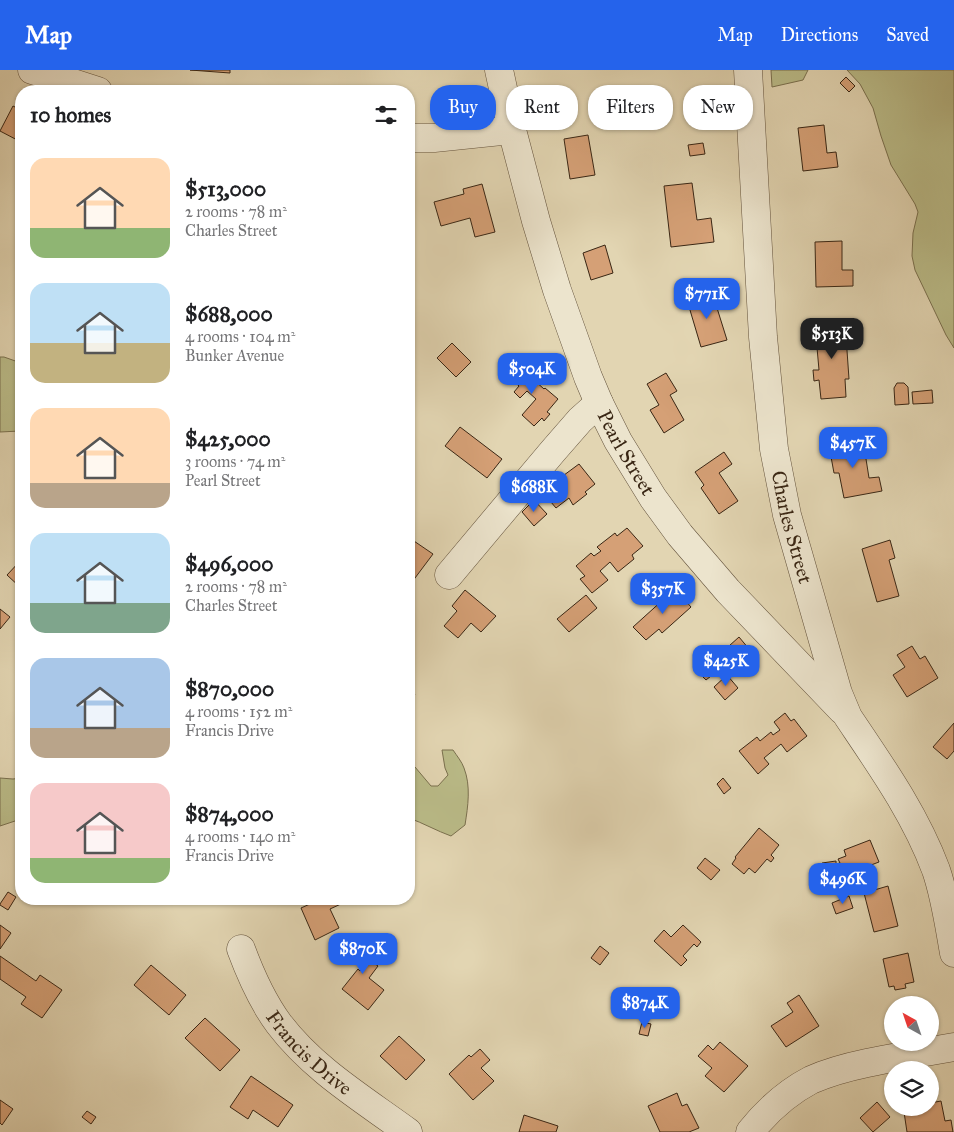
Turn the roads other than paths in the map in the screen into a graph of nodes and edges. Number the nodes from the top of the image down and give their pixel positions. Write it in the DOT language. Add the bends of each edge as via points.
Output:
graph roads {
  1 [pos="32,70"];
  2 [pos="499,70"];
  3 [pos="748,70"];
  4 [pos="79,85"];
  5 [pos="506,102"];
  6 [pos="512,130"];
  7 [pos="415,138"];
  8 [pos="599,403"];
  9 [pos="449,575"];
  10 [pos="848,717"];
  11 [pos="948,870"];
  12 [pos="953,940"];
  13 [pos="242,949"];
  14 [pos="954,1047"];
  15 [pos="408,1132"];
  16 [pos="750,1132"];
  1 -- 4 [label="street"];
  2 -- 5 [label="street, Pearl Street"];
  3 -- 10 [label="street, Charles Street" via="774,449 794,541 838,693"];
  6 -- 7 [label="street"];
  6 -- 8 [label="street, Pearl Street" via="557,290"];
  8 -- 9 [label="street" via="552,451"];
  8 -- 10 [label="street, Pearl Street" via="634,469 680,535 728,591"];
  10 -- 11 [label="street, Charles Street"];
  11 -- 12 [label="street, Charles Street" via="942,894"];
  13 -- 15 [label="street, Francis Drive" via="263,998 294,1041 340,1083"];
  14 -- 16 [label="street" via="831,1072 793,1092"];
}
